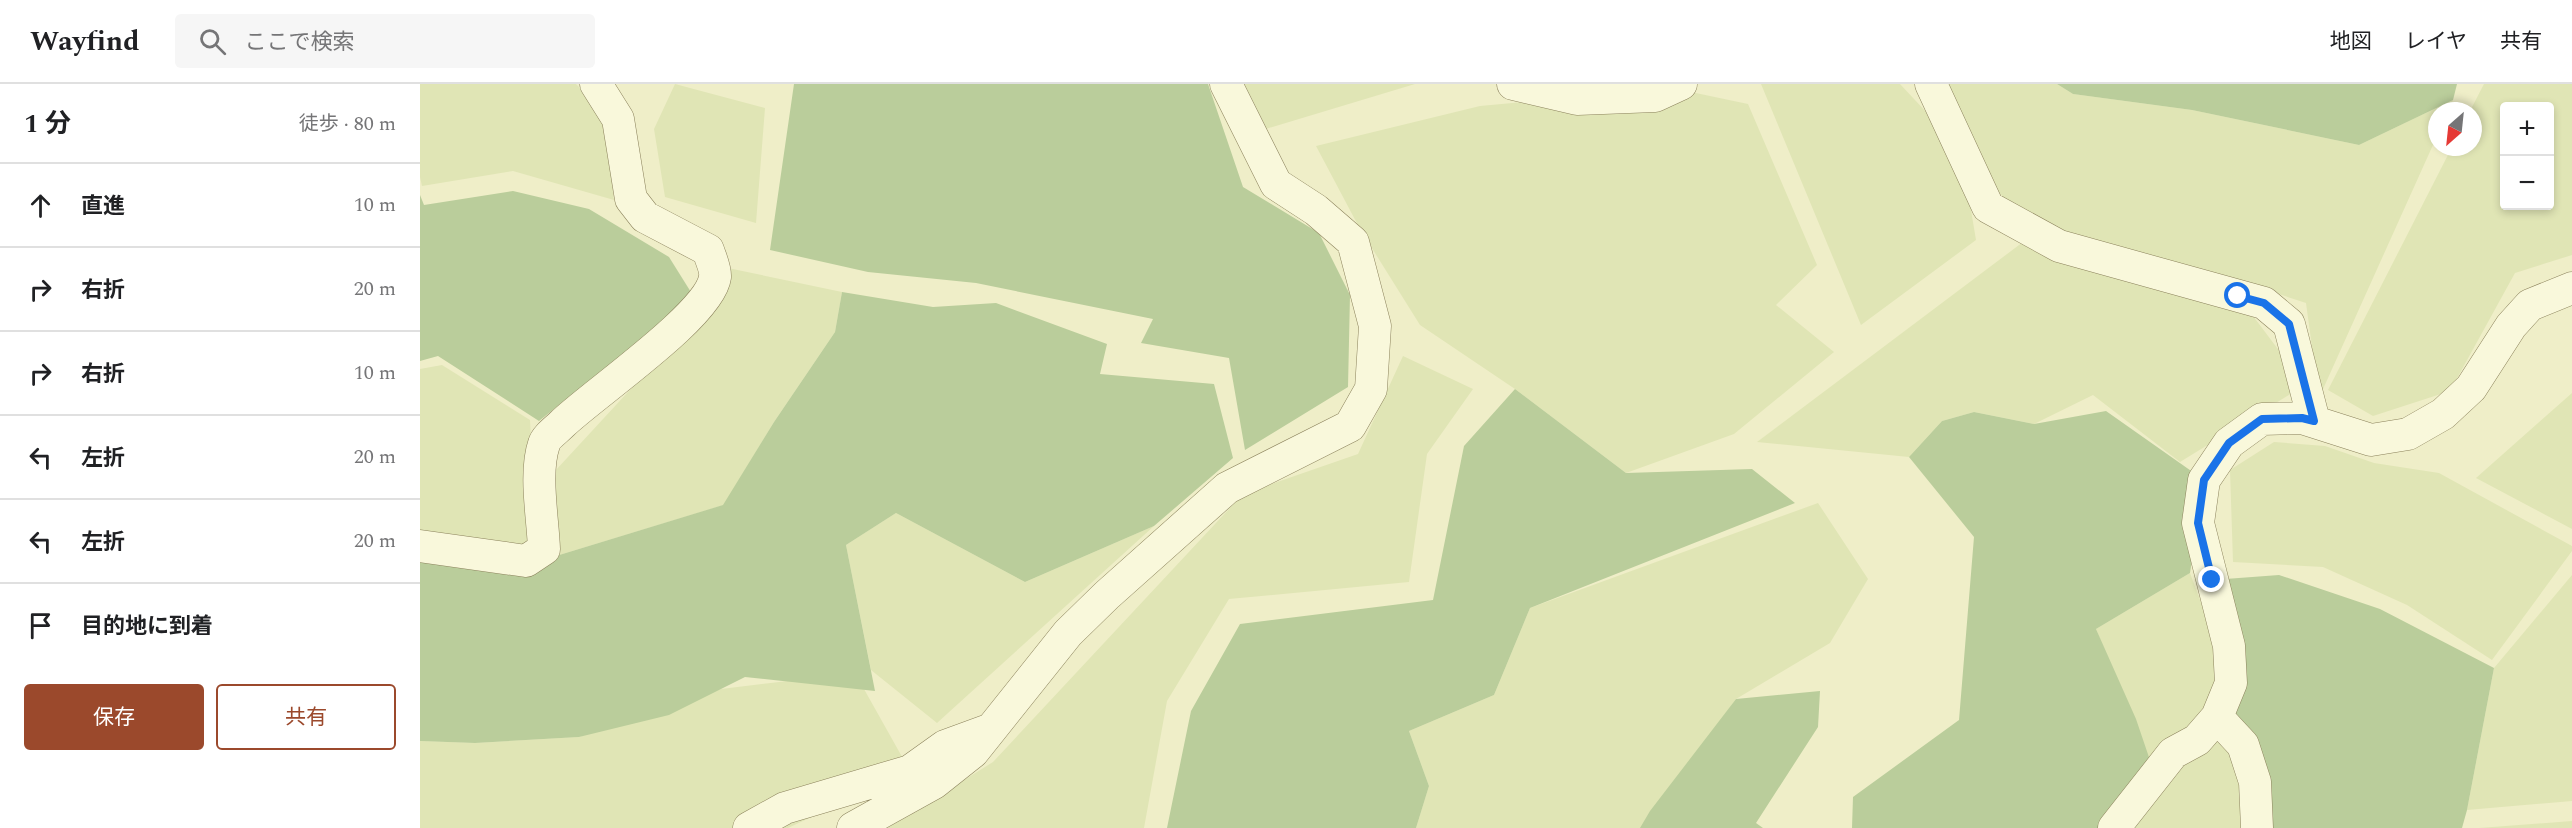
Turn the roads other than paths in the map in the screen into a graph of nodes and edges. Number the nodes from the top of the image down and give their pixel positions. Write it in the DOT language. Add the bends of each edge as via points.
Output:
graph roads {
  1 [pos="596,84"];
  2 [pos="1226,84"];
  3 [pos="1513,84"];
  4 [pos="1681,84"];
  5 [pos="1931,84"];
  6 [pos="2572,288"];
  7 [pos="2314,421"];
  8 [pos="420,546"];
  9 [pos="2217,717"];
  10 [pos="995,728"];
  11 [pos="749,828"];
  12 [pos="853,828"];
  13 [pos="2114,828"];
  14 [pos="2257,828"];
  1 -- 8 [label="street" via="618,119 631,199 645,217 708,250 715,276 706,298 684,320 620,378 581,405 544,442 540,466 544,549 526,561"];
  2 -- 10 [label="street" via="1276,184 1316,210 1353,242 1375,326 1371,389 1350,426 1227,488 1107,595 1068,633"];
  3 -- 4 [label="street" via="1577,99 1655,96"];
  5 -- 7 [label="street" via="1988,207 2059,246 2264,303 2289,324"];
  6 -- 7 [label="street" via="2530,305 2511,326 2471,388 2443,414 2408,434 2371,440"];
  7 -- 9 [label="street" via="2262,419 2229,443 2204,480 2198,523 2229,646 2231,683"];
  9 -- 13 [label="street" via="2197,740 2173,753"];
  9 -- 14 [label="street" via="2243,745 2255,782"];
  10 -- 11 [label="street" via="945,747 910,771 785,808"];
  10 -- 12 [label="street" via="973,752 934,783"];
}
